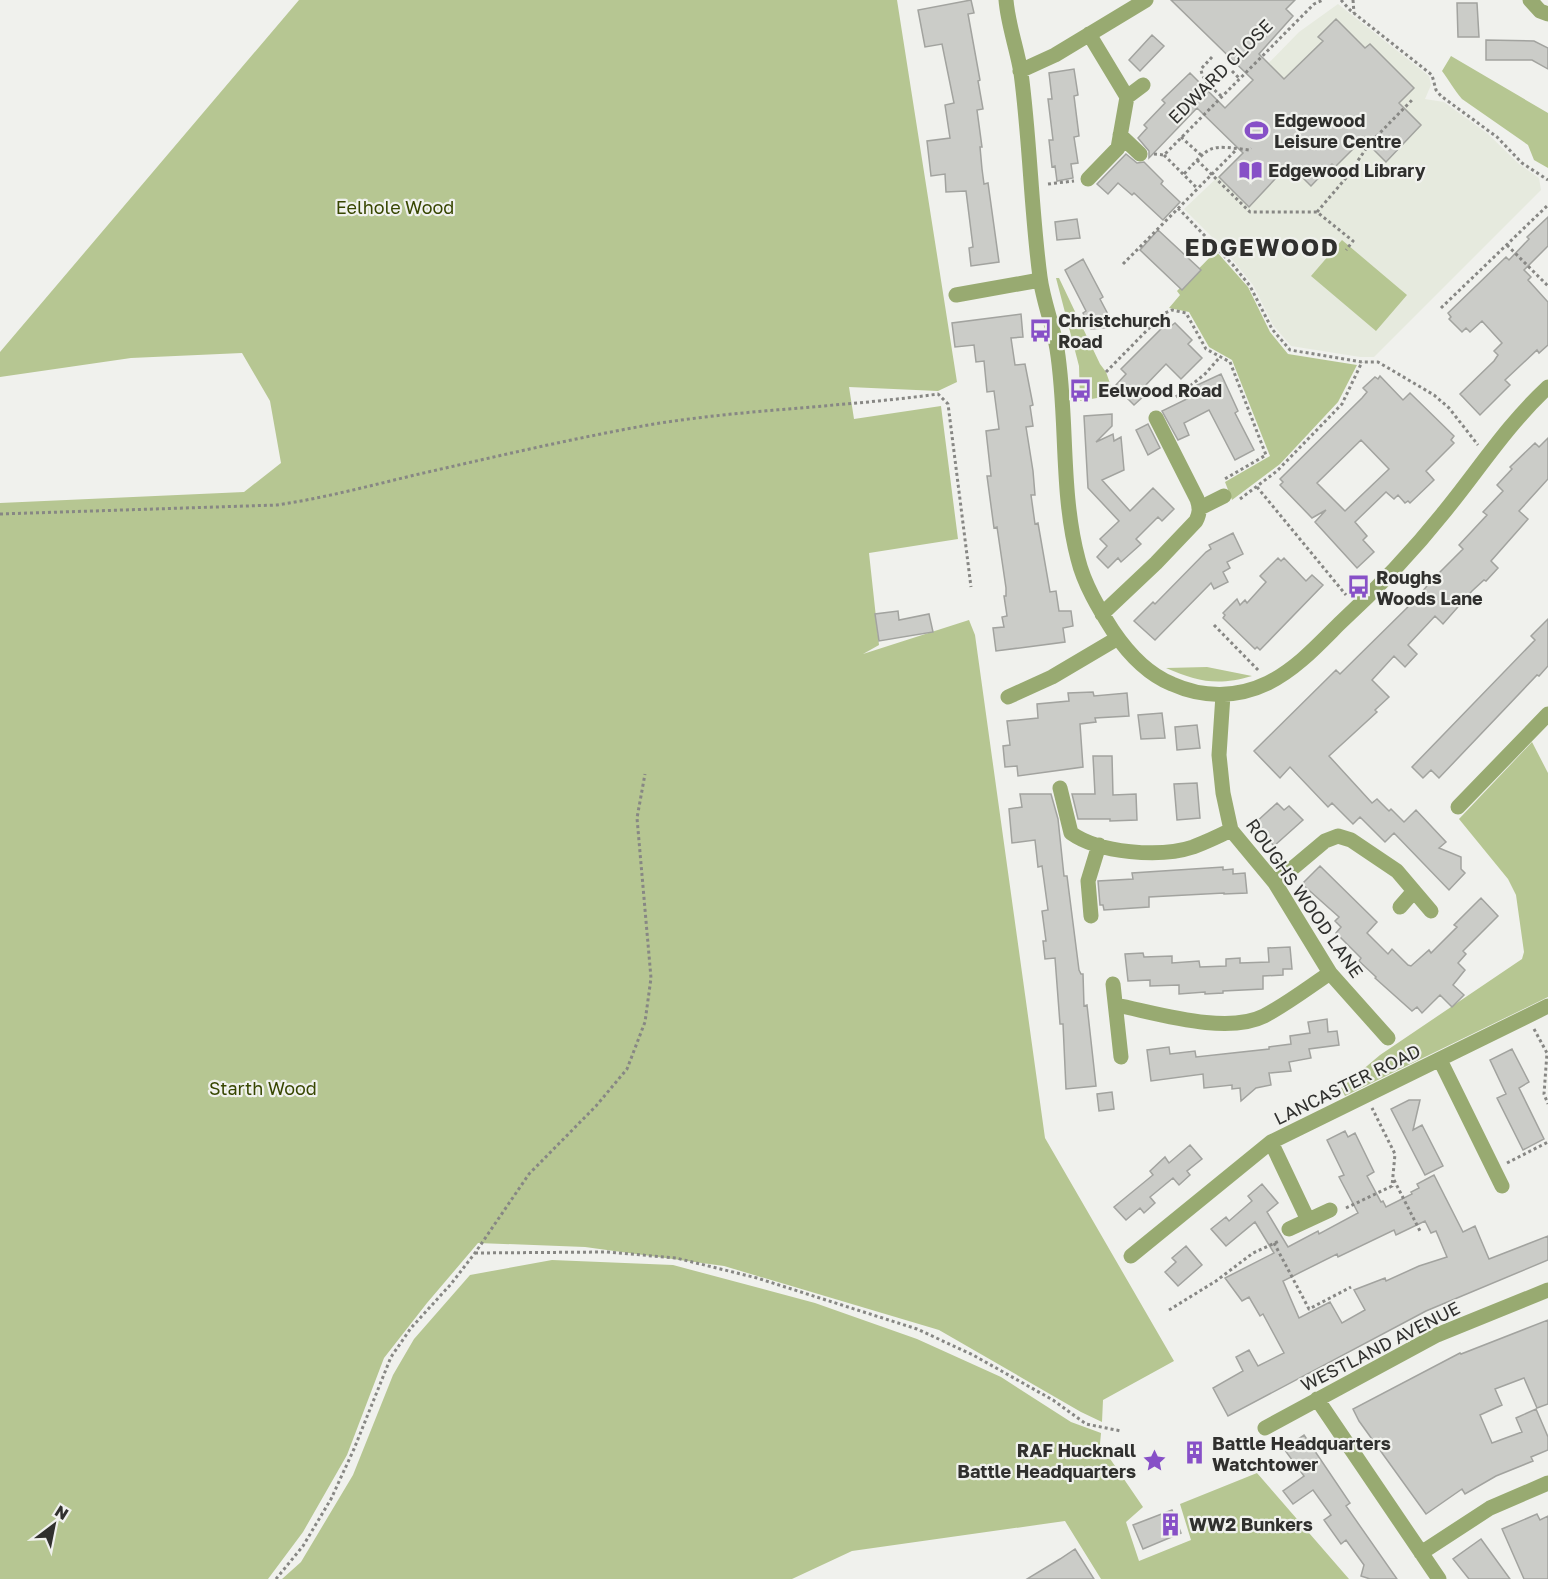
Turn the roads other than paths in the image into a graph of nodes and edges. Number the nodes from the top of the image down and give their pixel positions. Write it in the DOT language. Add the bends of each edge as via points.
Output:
graph roads {
  1 [pos="1006,0"];
  2 [pos="1146,0"];
  3 [pos="1530,0"];
  4 [pos="1548,14"];
  5 [pos="1089,34"];
  6 [pos="1020,71"];
  7 [pos="1143,85"];
  8 [pos="1127,97"];
  9 [pos="1121,131"];
  10 [pos="1140,154"];
  11 [pos="1088,179"];
  12 [pos="1040,280"];
  13 [pos="956,295"];
  14 [pos="1548,387"];
  15 [pos="1156,418"];
  16 [pos="1226,501"];
  17 [pos="1200,508"];
  18 [pos="1102,614"];
  19 [pos="1118,638"];
  20 [pos="1222,695"];
  21 [pos="1008,697"];
  22 [pos="1548,714"];
  23 [pos="1060,788"];
  24 [pos="1458,807"];
  25 [pos="1232,830"];
  26 [pos="1099,845"];
  27 [pos="1275,883"];
  28 [pos="1414,891"];
  29 [pos="1400,907"];
  30 [pos="1431,911"];
  31 [pos="1091,916"];
  32 [pos="1330,973"];
  33 [pos="1113,984"];
  34 [pos="1116,1005"];
  35 [pos="1548,1008"];
  36 [pos="1388,1038"];
  37 [pos="1121,1057"];
  38 [pos="1440,1060"];
  39 [pos="1271,1142"];
  40 [pos="1502,1186"];
  41 [pos="1330,1210"];
  42 [pos="1308,1220"];
  43 [pos="1289,1229"];
  44 [pos="1131,1256"];
  45 [pos="1548,1290"];
  46 [pos="1317,1399"];
  47 [pos="1265,1428"];
  48 [pos="1548,1484"];
  49 [pos="1421,1553"];
  50 [pos="1439,1579"];
  1 -- 6 [label="street"];
  2 -- 5 [label="street"];
  3 -- 4 [label="street"];
  5 -- 6 [label="street"];
  5 -- 8 [label="street"];
  6 -- 12 [label="street"];
  7 -- 8 [label="street"];
  8 -- 9 [label="street"];
  9 -- 10 [label="street"];
  9 -- 11 [label="street" via="1118,148"];
  12 -- 13 [label="street"];
  12 -- 18 [label="street" via="1061,378 1071,523 1078,561"];
  14 -- 20 [label="street" via="1517,417 1444,512 1357,608 1281,676 1243,692"];
  15 -- 17 [label="street"];
  16 -- 17 [label="street"];
  17 -- 18 [label="street" via="1197,521"];
  18 -- 19 [label="street"];
  19 -- 20 [label="street" via="1132,656 1165,682 1204,694"];
  19 -- 21 [label="street" via="1052,677"];
  20 -- 25 [label="street, ROUGHS WOOD LANE" via="1220,755 1223,793"];
  22 -- 24 [label="street"];
  23 -- 26 [label="street" via="1071,833"];
  25 -- 26 [label="street" via="1170,852 1148,853"];
  25 -- 27 [label="street, ROUGHS WOOD LANE"];
  26 -- 31 [label="street" via="1088,881"];
  27 -- 28 [label="street" via="1324,841 1338,836 1351,840 1397,871"];
  27 -- 32 [label="street, ROUGHS WOOD LANE"];
  28 -- 29 [label="street"];
  28 -- 30 [label="street"];
  32 -- 34 [label="street" via="1265,1016 1248,1022 1211,1023"];
  32 -- 36 [label="street, ROUGHS WOOD LANE"];
  33 -- 34 [label="street"];
  34 -- 37 [label="street"];
  35 -- 38 [label="street, LANCASTER ROAD"];
  38 -- 39 [label="street, LANCASTER ROAD"];
  38 -- 40 [label="street, LANCASTER ROAD"];
  39 -- 42 [label="street, LANCASTER ROAD"];
  39 -- 44 [label="street, LANCASTER ROAD"];
  41 -- 42 [label="street"];
  42 -- 43 [label="street"];
  45 -- 46 [label="street, WESTLAND AVENUE" via="1437,1335"];
  46 -- 47 [label="street, WESTLAND AVENUE"];
  46 -- 49 [label="street"];
  48 -- 49 [label="street" via="1490,1508"];
  49 -- 50 [label="street"];
}
